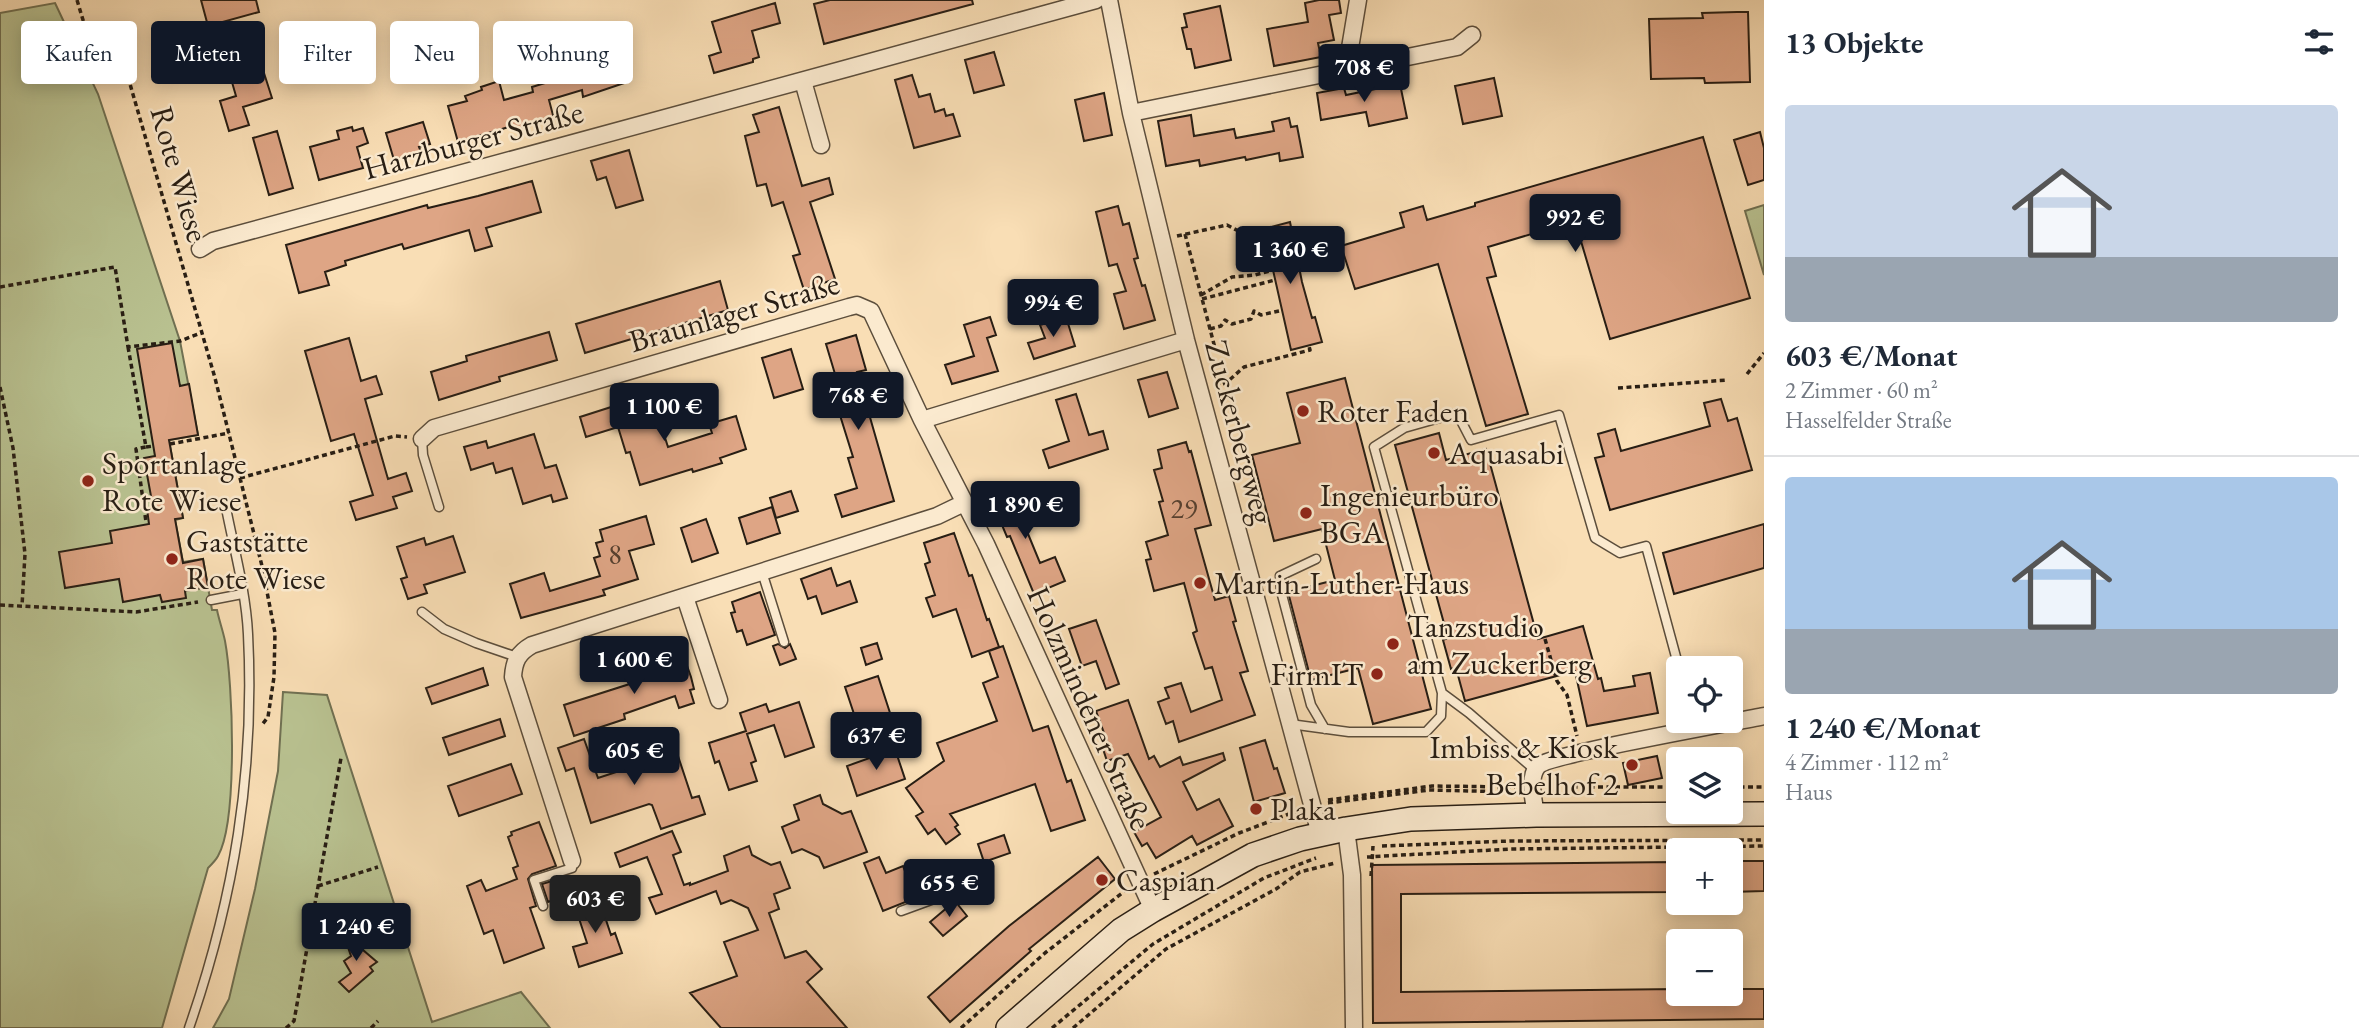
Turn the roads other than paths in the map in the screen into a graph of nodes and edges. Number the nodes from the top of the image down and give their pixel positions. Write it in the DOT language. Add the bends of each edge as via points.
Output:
graph roads {
  1 [pos="1096,0"];
  2 [pos="1110,0"];
  3 [pos="1358,0"];
  4 [pos="1472,35"];
  5 [pos="1334,74"];
  6 [pos="803,81"];
  7 [pos="1131,113"];
  8 [pos="821,145"];
  9 [pos="200,248"];
  10 [pos="864,306"];
  11 [pos="1188,347"];
  12 [pos="922,420"];
  13 [pos="422,439"];
  14 [pos="964,503"];
  15 [pos="439,507"];
  16 [pos="226,508"];
  17 [pos="1316,559"];
  18 [pos="762,572"];
  19 [pos="242,594"];
  20 [pos="685,597"];
  21 [pos="211,600"];
  22 [pos="422,612"];
  23 [pos="784,642"];
  24 [pos="1676,656"];
  25 [pos="517,657"];
  26 [pos="1442,693"];
  27 [pos="719,700"];
  28 [pos="1764,716"];
  29 [pos="1743,719"];
  30 [pos="1289,724"];
  31 [pos="1325,729"];
  32 [pos="1666,732"];
  33 [pos="1535,770"];
  34 [pos="1764,814"];
  35 [pos="1535,815"];
  36 [pos="1320,834"];
  37 [pos="1348,846"];
  38 [pos="572,861"];
  39 [pos="983,881"];
  40 [pos="543,906"];
  41 [pos="1153,910"];
  42 [pos="901,911"];
  43 [pos="1010,1027"];
  44 [pos="189,1028"];
  45 [pos="1354,1028"];
  1 -- 6 [label="street, Harzburger Straße"];
  2 -- 7 [label="street, Zuckerbergweg"];
  3 -- 5 [label="street" via="1350,48"];
  4 -- 5 [label="street" via="1457,47"];
  5 -- 7 [label="street"];
  6 -- 8 [label="street"];
  6 -- 9 [label="street, Harzburger Straße"];
  7 -- 11 [label="street, Zuckerbergweg"];
  10 -- 12 [label="street, Holzmindener Straße" via="876,318"];
  10 -- 13 [label="street, Braunlager Straße" via="434,428"];
  11 -- 12 [label="street"];
  11 -- 30 [label="street, Zuckerbergweg"];
  12 -- 14 [label="street, Holzmindener Straße"];
  13 -- 15 [label="lane"];
  14 -- 18 [label="street" via="937,516"];
  14 -- 41 [label="street, Holzmindener Straße"];
  16 -- 19 [label="lane"];
  17 -- 31 [label="lane" via="1280,576 1311,705"];
  18 -- 20 [label="street"];
  18 -- 23 [label="lane"];
  19 -- 21 [label="lane"];
  19 -- 44 [label="lane" via="248,633 247,735 238,849 219,932"];
  20 -- 25 [label="street" via="532,645"];
  20 -- 27 [label="street"];
  22 -- 25 [label="lane" via="444,629"];
  24 -- 26 [label="lane" via="1646,546 1620,553 1595,538 1559,415 1471,440 1457,413 1404,428 1374,447"];
  25 -- 38 [label="street" via="513,677"];
  26 -- 31 [label="lane" via="1441,716 1426,732"];
  26 -- 33 [label="lane"];
  28 -- 29 [label="street"];
  30 -- 31 [label="lane"];
  30 -- 36 [label="street, Zuckerbergweg"];
  32 -- 33 [label="street" via="1581,752"];
  33 -- 35 [label="street"];
  34 -- 35 [label="main road"];
  35 -- 37 [label="main road" via="1411,819"];
  36 -- 37 [label="main road"];
  36 -- 41 [label="main road" via="1253,855"];
  37 -- 45 [label="street"];
  38 -- 40 [label="lane" via="572,868 534,880"];
  39 -- 42 [label="lane"];
  41 -- 43 [label="main road" via="1121,930"];
}
